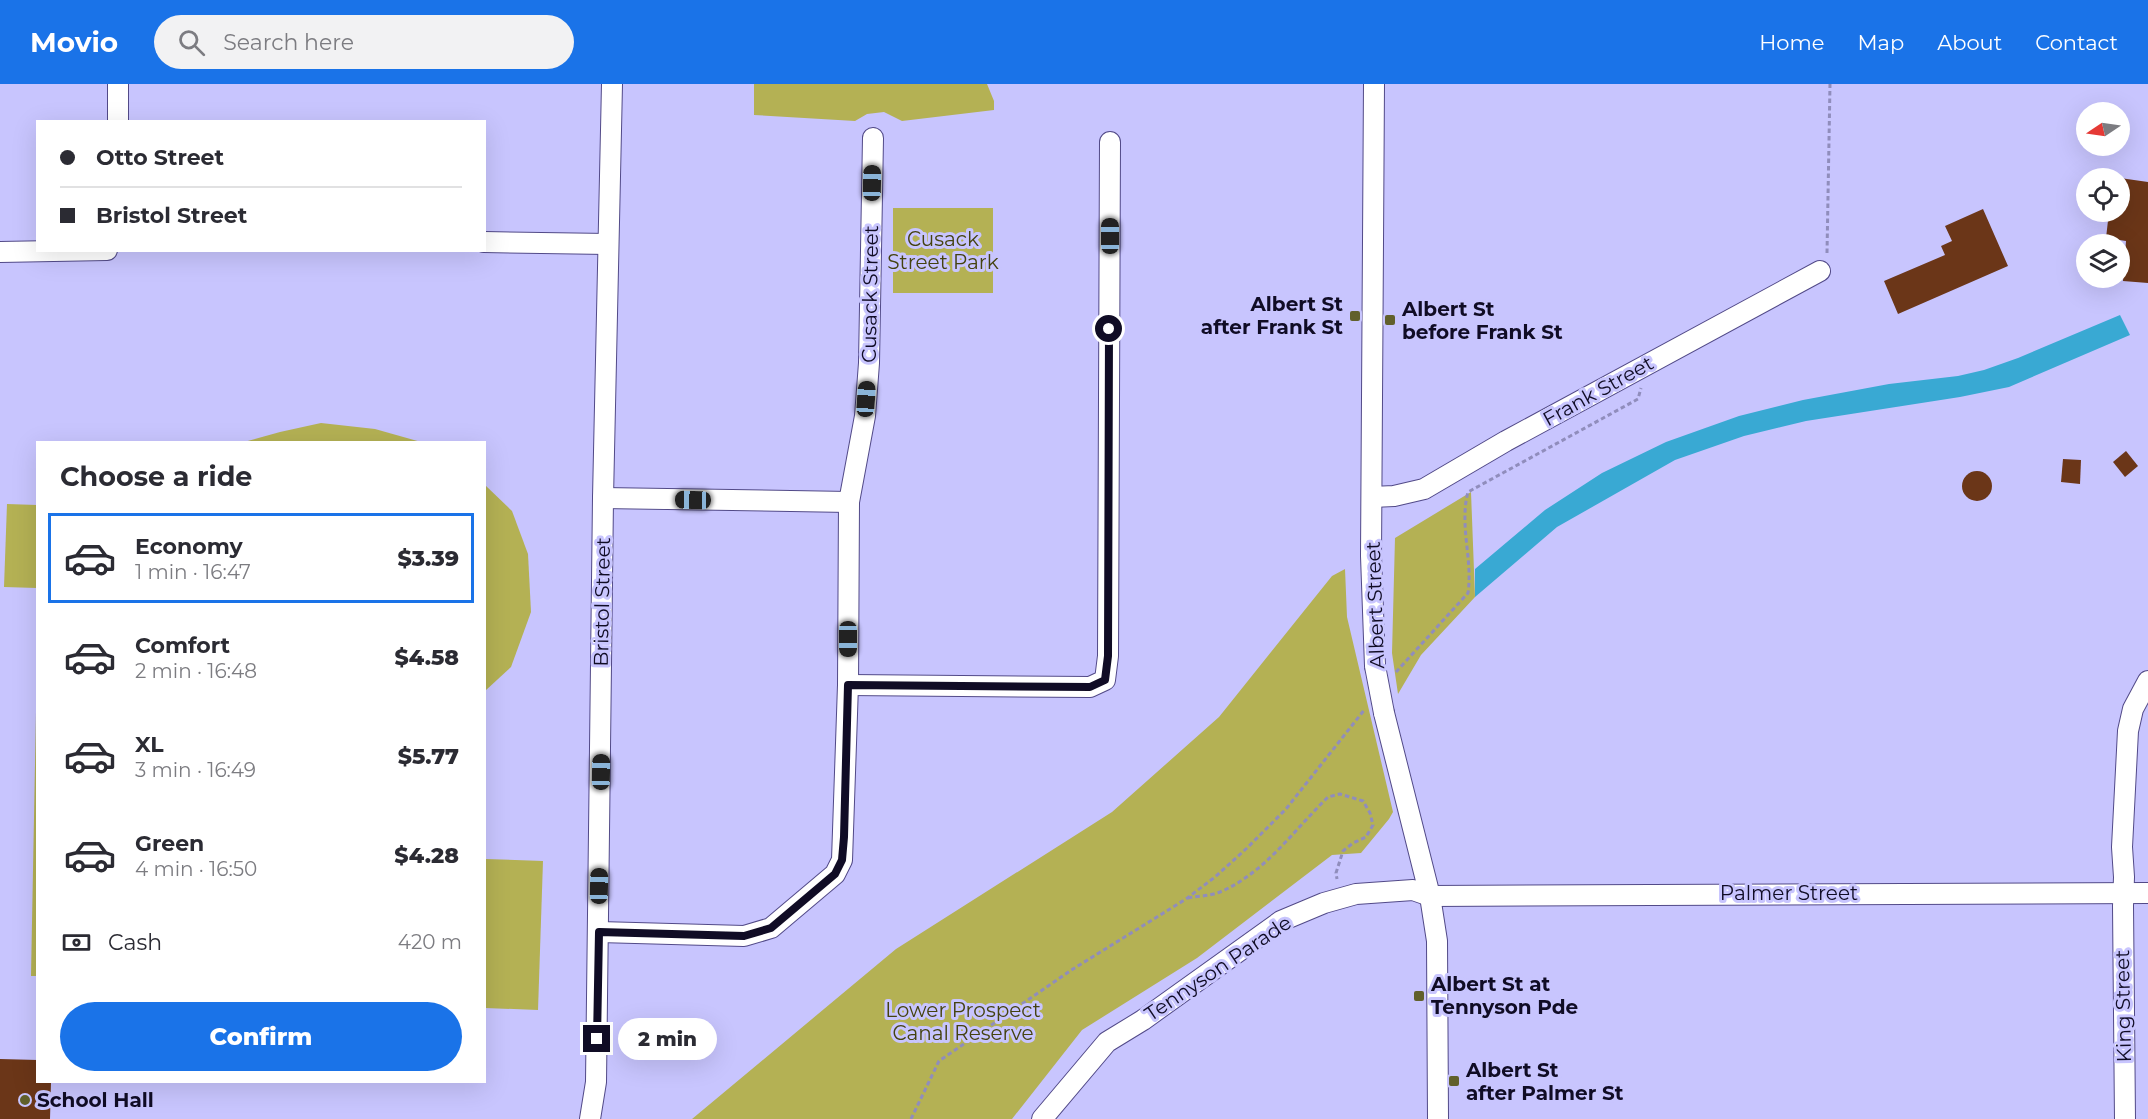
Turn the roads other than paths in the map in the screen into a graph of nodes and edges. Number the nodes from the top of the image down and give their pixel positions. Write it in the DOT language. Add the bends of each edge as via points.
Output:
graph roads {
  1 [pos="118,84"];
  2 [pos="612,84"];
  3 [pos="1374,84"];
  4 [pos="118,120"];
  5 [pos="873,138"];
  6 [pos="1110,142"];
  7 [pos="486,242"];
  8 [pos="608,244"];
  9 [pos="36,251"];
  10 [pos="0,252"];
  11 [pos="1820,271"];
  12 [pos="1372,497"];
  13 [pos="603,498"];
  14 [pos="849,502"];
  15 [pos="2148,681"];
  16 [pos="848,685"];
  17 [pos="2122,892"];
  18 [pos="2148,893"];
  19 [pos="1430,896"];
  20 [pos="599,932"];
  21 [pos="590,1119"];
  22 [pos="1042,1119"];
  23 [pos="1438,1119"];
  24 [pos="2125,1119"];
  1 -- 4 [label="street"];
  2 -- 8 [label="street, Bristol Street"];
  3 -- 12 [label="street, Albert Street"];
  5 -- 14 [label="street, Cusack Street" via="869,363 865,416"];
  6 -- 16 [label="street" via="1105,680 1090,687"];
  7 -- 8 [label="street"];
  8 -- 13 [label="street, Bristol Street"];
  9 -- 10 [label="street"];
  11 -- 12 [label="street, Frank Street" via="1424,489"];
  12 -- 19 [label="street, Albert Street, bridge" via="1375,666"];
  13 -- 14 [label="street"];
  13 -- 20 [label="street, Bristol Street"];
  14 -- 16 [label="street, Cusack Street"];
  15 -- 17 [label="street, King Street" via="2133,709 2128,731"];
  16 -- 20 [label="street, Cusack Street" via="843,848 835,874 771,928 744,936"];
  17 -- 18 [label="street, Palmer Street"];
  17 -- 19 [label="street, Palmer Street"];
  17 -- 24 [label="street, King Street"];
  19 -- 22 [label="street, Tennyson Parade" via="1413,890 1373,892 1324,903 1281,921 1107,1042"];
  19 -- 23 [label="street, Albert Street" via="1437,941"];
  20 -- 21 [label="street, Bristol Street" via="596,1082"];
}
